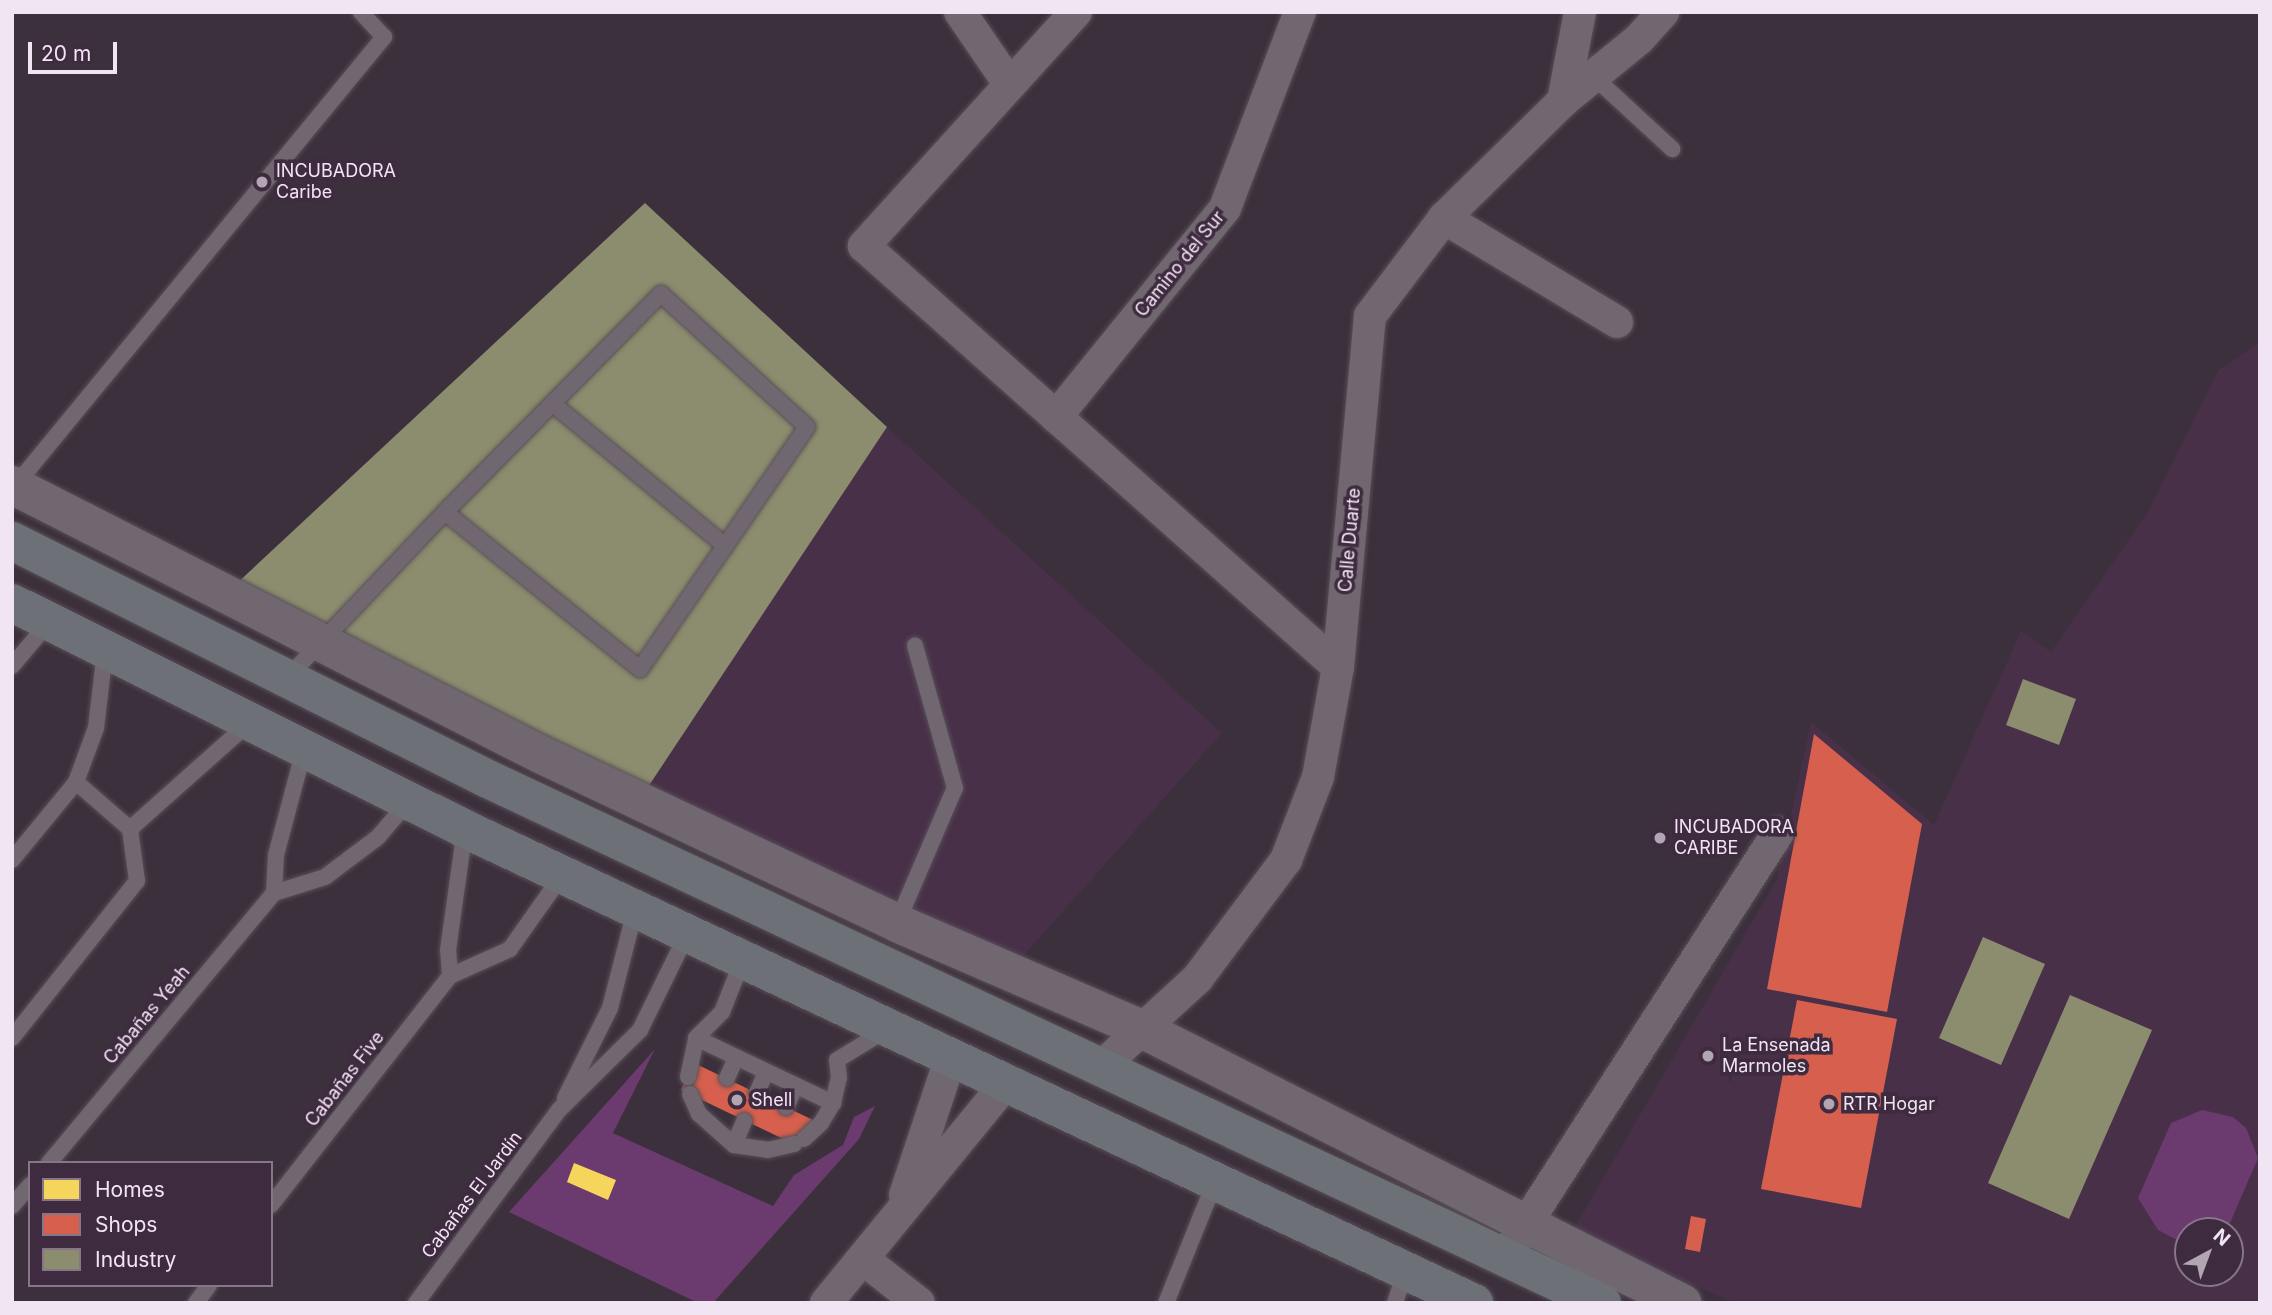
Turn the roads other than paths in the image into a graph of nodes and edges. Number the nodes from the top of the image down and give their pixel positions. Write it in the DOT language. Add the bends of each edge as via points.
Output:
graph roads {
  1 [pos="360,12"];
  2 [pos="960,12"];
  3 [pos="1076,12"];
  4 [pos="1580,12"];
  5 [pos="1664,12"];
  6 [pos="1295,15"];
  7 [pos="1593,76"];
  8 [pos="1010,85"];
  9 [pos="1563,101"];
  10 [pos="1671,149"];
  11 [pos="1444,218"];
  12 [pos="1617,322"];
  13 [pos="553,404"];
  14 [pos="1056,417"];
  15 [pos="13,487"];
  16 [pos="445,512"];
  17 [pos="12,541"];
  18 [pos="725,546"];
  19 [pos="12,603"];
  20 [pos="50,622"];
  21 [pos="320,644"];
  22 [pos="915,646"];
  23 [pos="106,651"];
  24 [pos="12,666"];
  25 [pos="1338,667"];
  26 [pos="286,679"];
  27 [pos="250,722"];
  28 [pos="304,750"];
  29 [pos="76,782"];
  30 [pos="409,801"];
  31 [pos="130,829"];
  32 [pos="466,829"];
  33 [pos="1778,833"];
  34 [pos="12,860"];
  35 [pos="563,874"];
  36 [pos="274,893"];
  37 [pos="636,907"];
  38 [pos="897,923"];
  39 [pos="688,931"];
  40 [pos="744,957"];
  41 [pos="450,976"];
  42 [pos="891,1027"];
  43 [pos="1142,1029"];
  44 [pos="12,1038"];
  45 [pos="696,1038"];
  46 [pos="951,1057"];
  47 [pos="736,1058"];
  48 [pos="1102,1066"];
  49 [pos="766,1072"];
  50 [pos="688,1077"];
  51 [pos="727,1078"];
  52 [pos="1006,1083"];
  53 [pos="796,1086"];
  54 [pos="757,1093"];
  55 [pos="690,1094"];
  56 [pos="833,1103"];
  57 [pos="714,1106"];
  58 [pos="786,1107"];
  59 [pos="559,1110"];
  60 [pos="744,1121"];
  61 [pos="706,1122"];
  62 [pos="734,1144"];
  63 [pos="51,1161"];
  64 [pos="1215,1181"];
  65 [pos="28,1187"];
  66 [pos="273,1202"];
  67 [pos="12,1206"];
  68 [pos="899,1214"];
  69 [pos="1527,1223"];
  70 [pos="1505,1256"];
  71 [pos="863,1259"];
  72 [pos="1401,1286"];
  73 [pos="207,1287"];
  74 [pos="195,1303"];
  75 [pos="416,1303"];
  76 [pos="826,1303"];
  77 [pos="919,1303"];
  78 [pos="1166,1303"];
  79 [pos="1474,1303"];
  80 [pos="1602,1303"];
  81 [pos="1682,1303"];
  1 -- 15 [label="lane" via="384,37"];
  2 -- 8 [label="street"];
  3 -- 8 [label="street"];
  4 -- 9 [label="street"];
  5 -- 7 [label="street, Calle Duarte"];
  6 -- 14 [label="street, Camino del Sur" via="1225,208"];
  7 -- 9 [label="street, Calle Duarte"];
  7 -- 10 [label="lane"];
  8 -- 14 [label="street" via="864,246"];
  9 -- 11 [label="street, Calle Duarte"];
  11 -- 12 [label="street"];
  11 -- 25 [label="street, Calle Duarte" via="1370,316"];
  13 -- 16 [label="lane"];
  13 -- 18 [label="lane"];
  13 -- 18 [label="lane" via="661,294 807,427"];
  14 -- 25 [label="street"];
  15 -- 21 [label="street"];
  16 -- 18 [label="lane" via="640,668"];
  16 -- 21 [label="lane"];
  17 -- 26 [label="main road"];
  19 -- 20 [label="main road"];
  20 -- 23 [label="main road"];
  20 -- 24 [label="lane"];
  21 -- 26 [label="lane"];
  21 -- 38 [label="street"];
  22 -- 38 [label="lane" via="955,788"];
  23 -- 27 [label="main road"];
  23 -- 29 [label="lane" via="96,728"];
  25 -- 43 [label="street, Calle Duarte" via="1318,777 1286,860 1197,979"];
  26 -- 48 [label="main road" via="488,779"];
  27 -- 28 [label="main road"];
  27 -- 31 [label="lane"];
  28 -- 30 [label="main road"];
  28 -- 36 [label="lane" via="276,855"];
  29 -- 31 [label="lane"];
  29 -- 34 [label="lane"];
  30 -- 32 [label="main road"];
  30 -- 36 [label="lane" via="378,837 325,877"];
  31 -- 44 [label="lane" via="137,881"];
  32 -- 35 [label="main road"];
  32 -- 41 [label="lane" via="448,950"];
  33 -- 69 [label="street"];
  35 -- 37 [label="main road"];
  35 -- 41 [label="lane, Cabañas Five" via="510,949"];
  36 -- 63 [label="lane, Cabañas Yeah"];
  37 -- 39 [label="main road"];
  37 -- 59 [label="lane, Cabañas El Jardín" via="610,1008"];
  38 -- 43 [label="street"];
  39 -- 40 [label="main road"];
  39 -- 59 [label="lane, Cabañas El Jardín" via="640,1030"];
  40 -- 42 [label="main road"];
  40 -- 45 [label="lane" via="722,1012"];
  41 -- 66 [label="lane, Cabañas Five"];
  42 -- 46 [label="main road"];
  42 -- 56 [label="lane" via="837,1060 839,1078"];
  43 -- 48 [label="street, Calle Duarte"];
  43 -- 69 [label="street"];
  45 -- 47 [label="lane"];
  45 -- 50 [label="lane"];
  46 -- 52 [label="main road"];
  46 -- 68 [label="street"];
  47 -- 49 [label="lane"];
  47 -- 51 [label="lane"];
  48 -- 70 [label="main road"];
  49 -- 53 [label="lane"];
  49 -- 54 [label="lane"];
  52 -- 64 [label="main road"];
  52 -- 68 [label="street"];
  53 -- 56 [label="lane"];
  53 -- 58 [label="lane"];
  55 -- 61 [label="lane"];
  56 -- 62 [label="lane" via="799,1141"];
  57 -- 61 [label="lane"];
  59 -- 75 [label="lane, Cabañas El Jardín"];
  60 -- 62 [label="lane"];
  61 -- 62 [label="lane"];
  64 -- 72 [label="main road"];
  64 -- 78 [label="lane"];
  65 -- 67 [label="lane"];
  68 -- 71 [label="street"];
  69 -- 70 [label="street"];
  69 -- 81 [label="street"];
  70 -- 80 [label="main road"];
  71 -- 76 [label="street"];
  71 -- 77 [label="street"];
  72 -- 79 [label="main road"];
  73 -- 74 [label="lane"];
}
